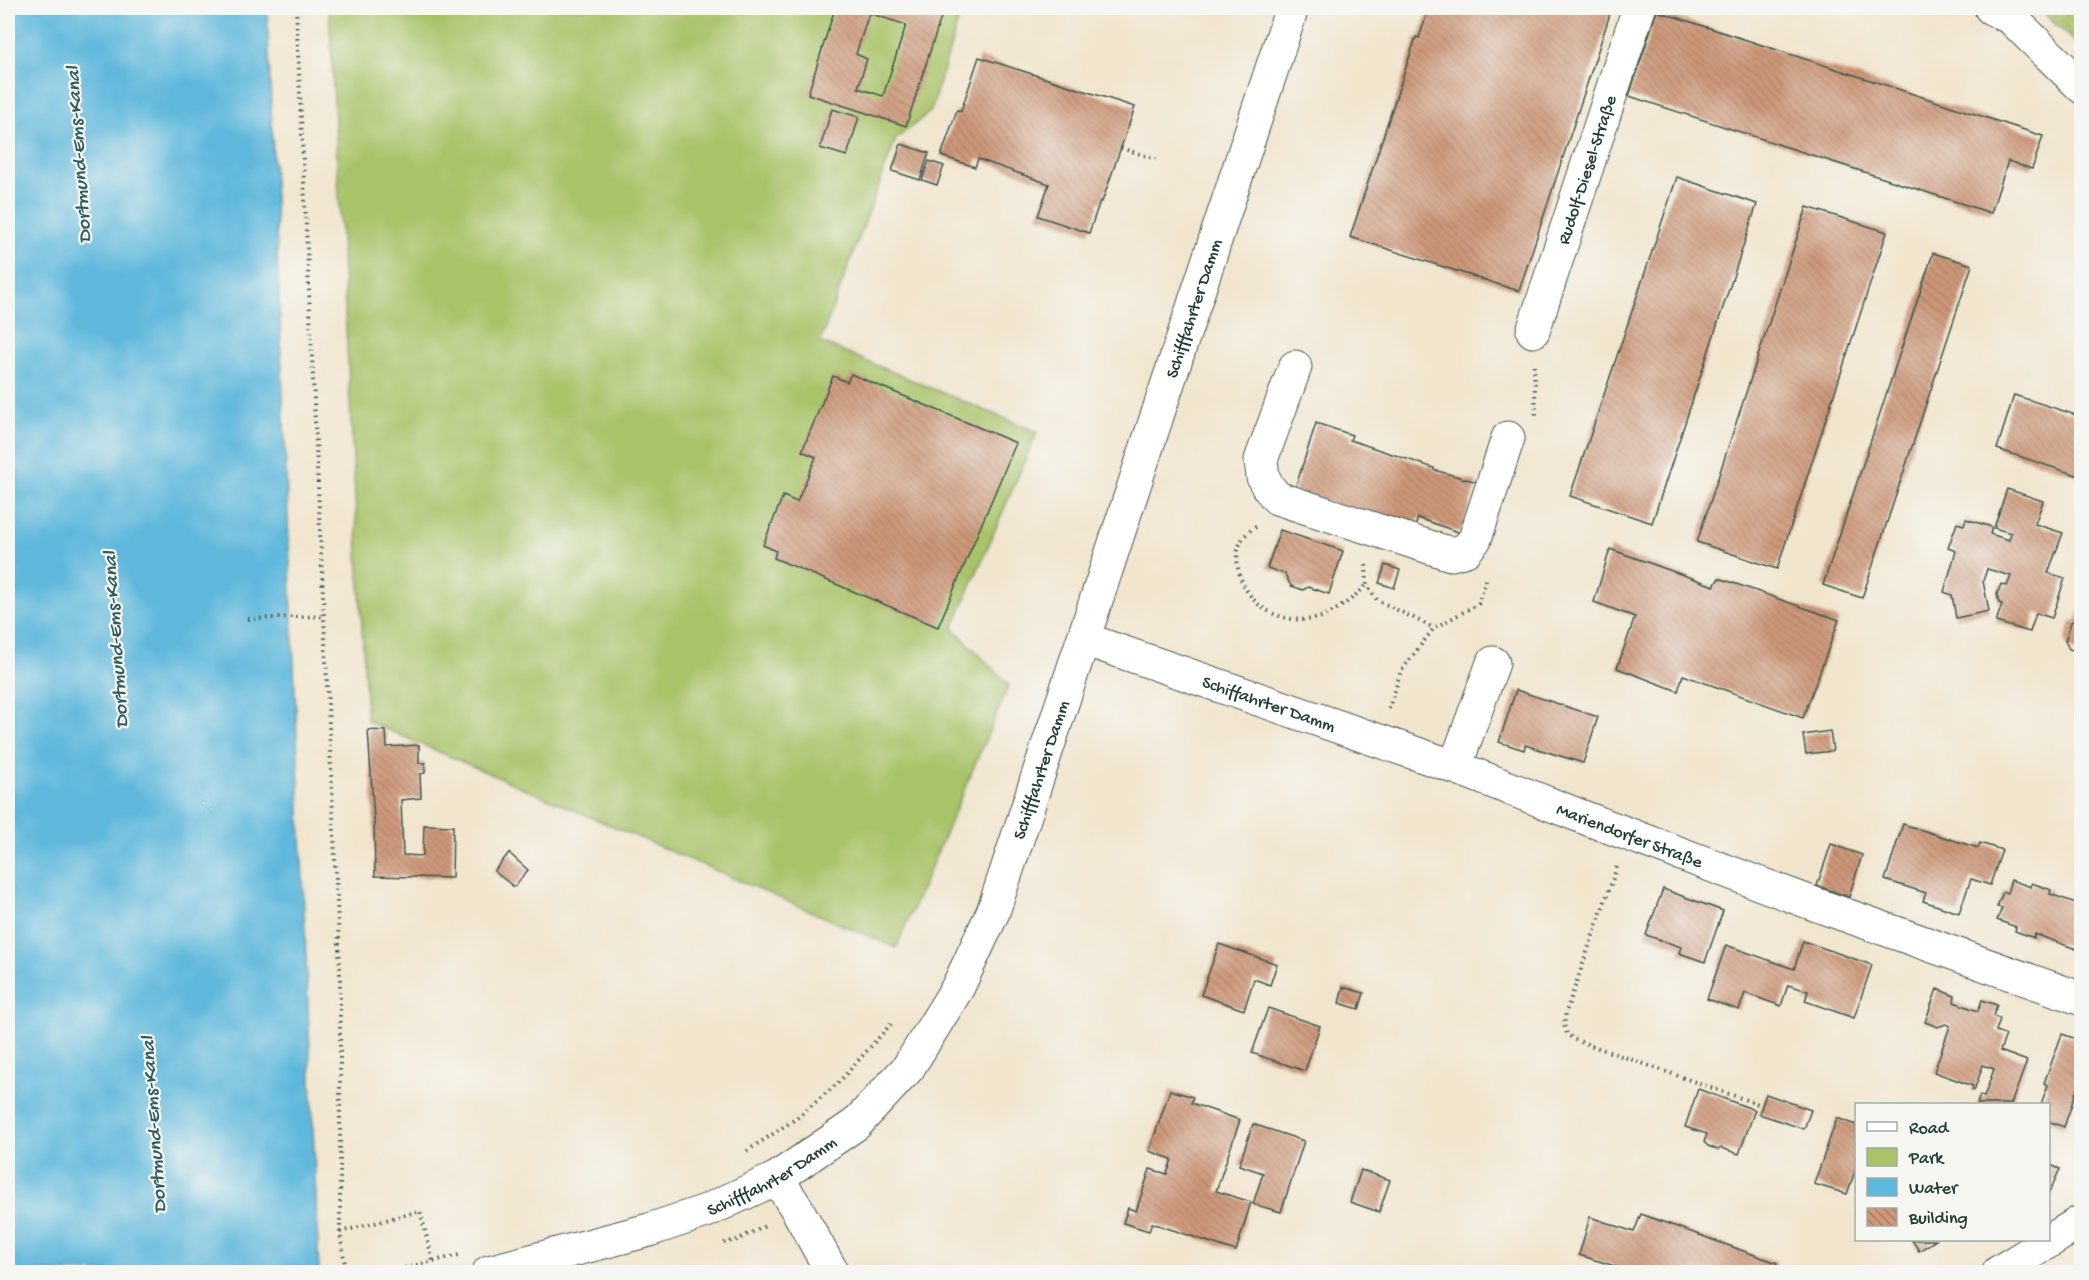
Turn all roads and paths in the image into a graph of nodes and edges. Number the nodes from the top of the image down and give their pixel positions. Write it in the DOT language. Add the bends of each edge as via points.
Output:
graph roads {
  1 [pos="296,8"];
  2 [pos="1292,8"];
  3 [pos="1639,8"];
  4 [pos="1991,8"];
  5 [pos="2082,87"];
  6 [pos="1121,148"];
  7 [pos="1156,159"];
  8 [pos="1533,332"];
  9 [pos="1295,367"];
  10 [pos="1536,416"];
  11 [pos="1508,438"];
  12 [pos="1264,526"];
  13 [pos="1364,561"];
  14 [pos="1367,585"];
  15 [pos="325,616"];
  16 [pos="248,619"];
  17 [pos="1434,628"];
  18 [pos="1084,639"];
  19 [pos="1493,663"];
  20 [pos="1401,671"];
  21 [pos="1391,704"];
  22 [pos="1455,767"];
  23 [pos="1629,835"];
  24 [pos="2082,999"];
  25 [pos="838,1083"];
  26 [pos="1758,1104"];
  27 [pos="755,1146"];
  28 [pos="777,1178"];
  29 [pos="2082,1221"];
  30 [pos="340,1232"];
  31 [pos="2049,1241"];
  32 [pos="2050,1241"];
  33 [pos="433,1261"];
  34 [pos="346,1272"];
  35 [pos="489,1272"];
  36 [pos="832,1272"];
  37 [pos="1999,1272"];
  1 -- 15 [label="path"];
  2 -- 18 [label="main road, Schifffahrter Damm"];
  3 -- 8 [label="main road, Rudolf-Diesel-Straße"];
  4 -- 5 [label="main road" via="2011,18"];
  6 -- 7 [label="path"];
  8 -- 10 [label="path"];
  9 -- 11 [label="main road" via="1261,460 1263,477 1277,498 1451,554 1466,550 1475,539"];
  12 -- 14 [label="path" via="1254,527 1241,539 1236,557 1238,574 1250,596 1263,608 1299,620 1319,618 1337,610"];
  13 -- 14 [label="path"];
  14 -- 17 [label="path" via="1377,600"];
  15 -- 16 [label="path"];
  15 -- 30 [label="path" via="340,966"];
  18 -- 22 [label="main road, Schiffahrter Damm"];
  18 -- 28 [label="main road, Schifffahrter Damm" via="993,912 958,987 908,1068 856,1124"];
  19 -- 22 [label="main road"];
  20 -- 21 [label="path"];
  22 -- 23 [label="main road, Mariendorfer Straße"];
  23 -- 24 [label="main road, Mariendorfer Straße"];
  23 -- 26 [label="path" via="1572,991 1564,1025 1567,1034"];
  25 -- 27 [label="path"];
  28 -- 35 [label="main road, Schifffahrter Damm" via="706,1211 649,1230"];
  28 -- 36 [label="main road"];
  29 -- 32 [label="main road"];
  30 -- 33 [label="path" via="420,1210"];
  30 -- 34 [label="path"];
  31 -- 37 [label="main road"];
}
